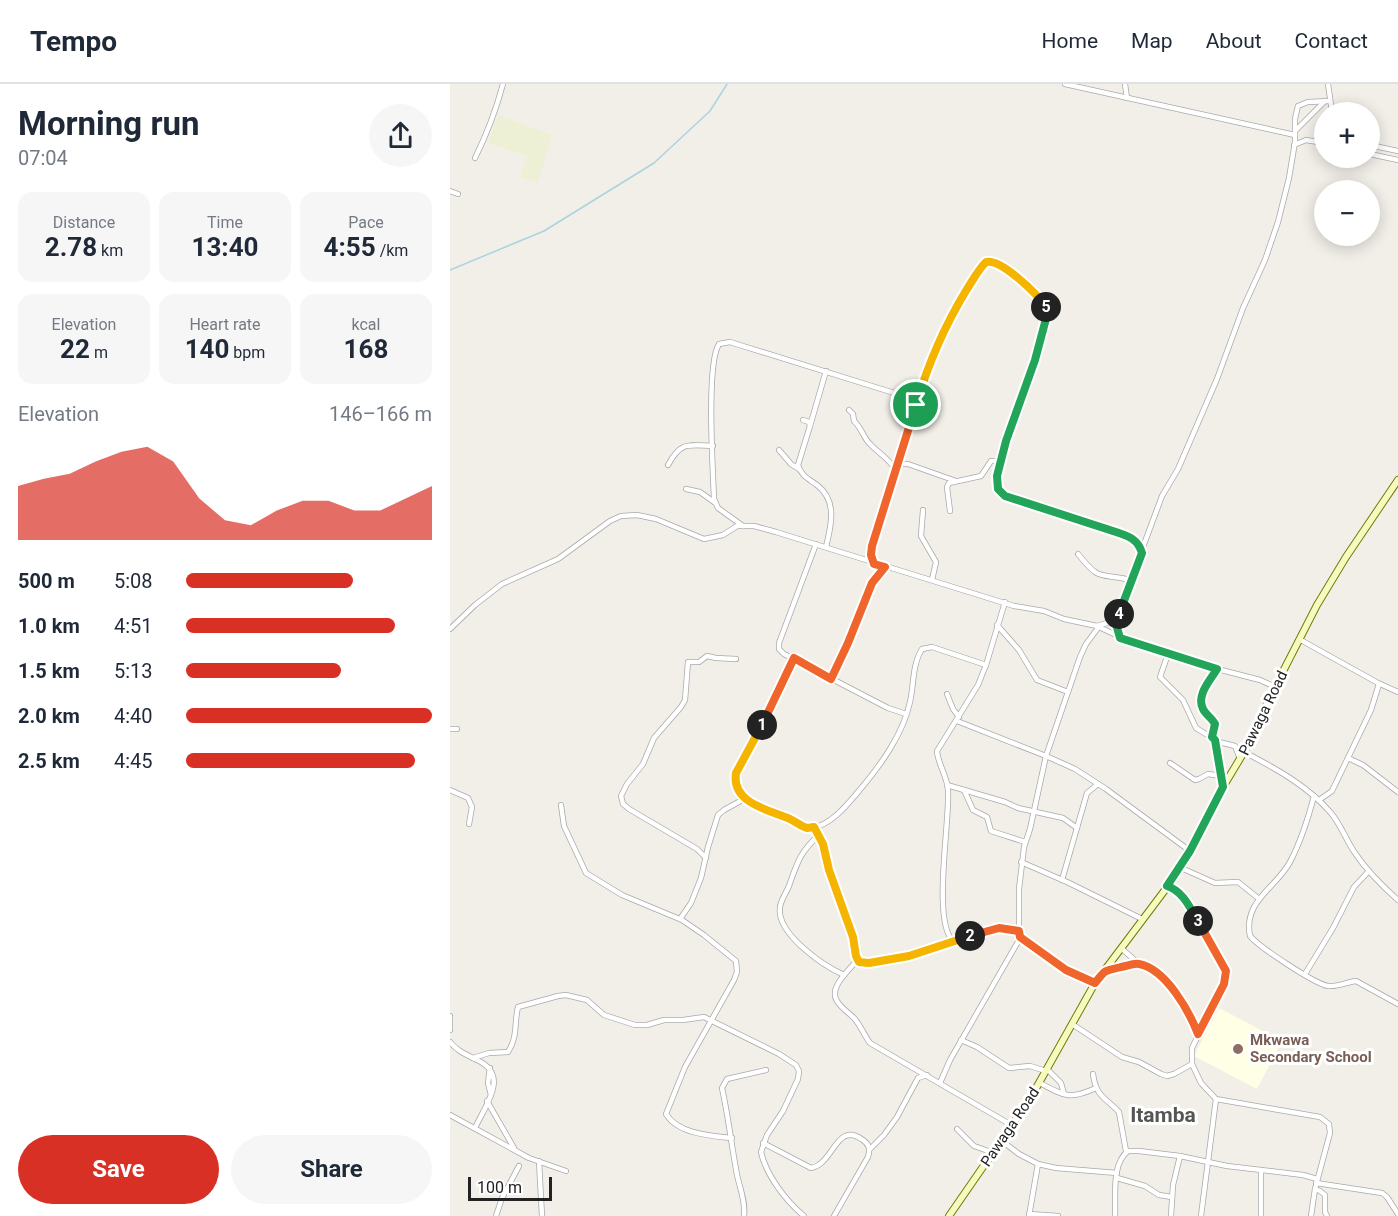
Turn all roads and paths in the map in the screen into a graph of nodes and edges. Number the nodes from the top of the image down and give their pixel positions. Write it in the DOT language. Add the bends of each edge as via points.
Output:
graph roads {
  1 [pos="503,84"];
  2 [pos="1065,84"];
  3 [pos="1125,84"];
  4 [pos="1328,84"];
  5 [pos="1127,98"];
  6 [pos="1328,101"];
  7 [pos="1295,133"];
  8 [pos="1314,141"];
  9 [pos="1294,145"];
  10 [pos="1380,148"];
  11 [pos="1398,152"];
  12 [pos="1380,156"];
  13 [pos="476,158"];
  14 [pos="1398,160"];
  15 [pos="450,191"];
  16 [pos="458,194"];
  17 [pos="826,371"];
  18 [pos="916,405"];
  19 [pos="849,410"];
  20 [pos="803,420"];
  21 [pos="810,426"];
  22 [pos="713,446"];
  23 [pos="779,450"];
  24 [pos="1001,461"];
  25 [pos="668,465"];
  26 [pos="897,467"];
  27 [pos="799,469"];
  28 [pos="1398,480"];
  29 [pos="956,481"];
  30 [pos="686,489"];
  31 [pos="714,502"];
  32 [pos="923,510"];
  33 [pos="950,511"];
  34 [pos="743,526"];
  35 [pos="816,544"];
  36 [pos="826,547"];
  37 [pos="1142,553"];
  38 [pos="1078,554"];
  39 [pos="874,564"];
  40 [pos="885,567"];
  41 [pos="932,580"];
  42 [pos="1131,580"];
  43 [pos="1005,602"];
  44 [pos="1117,617"];
  45 [pos="997,625"];
  46 [pos="1098,627"];
  47 [pos="450,629"];
  48 [pos="1120,638"];
  49 [pos="1299,639"];
  50 [pos="1168,654"];
  51 [pos="794,658"];
  52 [pos="736,660"];
  53 [pos="986,665"];
  54 [pos="1217,669"];
  55 [pos="831,679"];
  56 [pos="1379,684"];
  57 [pos="1275,687"];
  58 [pos="1068,692"];
  59 [pos="1398,692"];
  60 [pos="947,694"];
  61 [pos="906,714"];
  62 [pos="958,719"];
  63 [pos="450,729"];
  64 [pos="457,729"];
  65 [pos="1214,738"];
  66 [pos="1245,752"];
  67 [pos="1046,756"];
  68 [pos="1348,758"];
  69 [pos="1240,759"];
  70 [pos="1170,763"];
  71 [pos="1221,776"];
  72 [pos="1098,784"];
  73 [pos="947,785"];
  74 [pos="1223,787"];
  75 [pos="450,790"];
  76 [pos="964,790"];
  77 [pos="1398,792"];
  78 [pos="746,798"];
  79 [pos="1317,798"];
  80 [pos="561,805"];
  81 [pos="1033,811"];
  82 [pos="469,824"];
  83 [pos="814,827"];
  84 [pos="1077,828"];
  85 [pos="819,835"];
  86 [pos="1025,842"];
  87 [pos="1190,851"];
  88 [pos="706,858"];
  89 [pos="1021,862"];
  90 [pos="1179,867"];
  91 [pos="1368,872"];
  92 [pos="1062,880"];
  93 [pos="1167,886"];
  94 [pos="1258,898"];
  95 [pos="1398,900"];
  96 [pos="1142,919"];
  97 [pos="680,920"];
  98 [pos="1019,931"];
  99 [pos="1020,937"];
  100 [pos="953,941"];
  101 [pos="1122,948"];
  102 [pos="857,960"];
  103 [pos="1138,963"];
  104 [pos="1106,969"];
  105 [pos="1305,974"];
  106 [pos="844,975"];
  107 [pos="1095,983"];
  108 [pos="1398,1004"];
  109 [pos="450,1016"];
  110 [pos="712,1020"];
  111 [pos="1072,1024"];
  112 [pos="450,1030"];
  113 [pos="1198,1034"];
  114 [pos="961,1040"];
  115 [pos="451,1044"];
  116 [pos="473,1058"];
  117 [pos="1192,1064"];
  118 [pos="766,1070"];
  119 [pos="1047,1070"];
  120 [pos="1093,1074"];
  121 [pos="927,1075"];
  122 [pos="940,1083"];
  123 [pos="1040,1083"];
  124 [pos="1096,1088"];
  125 [pos="1064,1094"];
  126 [pos="1216,1099"];
  127 [pos="487,1101"];
  128 [pos="450,1115"];
  129 [pos="1013,1126"];
  130 [pos="475,1128"];
  131 [pos="957,1129"];
  132 [pos="732,1138"];
  133 [pos="1002,1141"];
  134 [pos="763,1143"];
  135 [pos="514,1149"];
  136 [pos="870,1150"];
  137 [pos="1126,1152"];
  138 [pos="994,1153"];
  139 [pos="1180,1156"];
  140 [pos="539,1161"];
  141 [pos="1208,1162"];
  142 [pos="1038,1164"];
  143 [pos="519,1166"];
  144 [pos="1261,1170"];
  145 [pos="566,1171"];
  146 [pos="1117,1176"];
  147 [pos="1317,1181"];
  148 [pos="1315,1189"];
  149 [pos="1172,1197"];
  150 [pos="1398,1214"];
  151 [pos="1029,1215"];
  152 [pos="496,1216"];
  153 [pos="542,1216"];
  154 [pos="744,1216"];
  155 [pos="804,1216"];
  156 [pos="834,1216"];
  157 [pos="949,1216"];
  158 [pos="1058,1216"];
  159 [pos="1115,1216"];
  160 [pos="1171,1216"];
  161 [pos="1201,1216"];
  162 [pos="1261,1216"];
  163 [pos="1311,1216"];
  164 [pos="1327,1216"];
  1 -- 13 [label="street" via="488,134"];
  2 -- 5 [label="street"];
  3 -- 5 [label="street"];
  4 -- 6 [label="street"];
  5 -- 7 [label="street"];
  6 -- 7 [label="street"];
  6 -- 7 [label="street" via="1298,106"];
  7 -- 9 [label="street"];
  8 -- 9 [label="street"];
  9 -- 37 [label="street" via="1289,178 1265,261 1178,469 1162,496"];
  10 -- 11 [label="street"];
  12 -- 14 [label="street"];
  15 -- 16 [label="street"];
  17 -- 18 [label="street" via="907,397"];
  17 -- 21 [label="street"];
  17 -- 22 [label="street" via="730,342 719,344 714,361"];
  18 -- 24 [label="street" via="929,364 955,309 982,266 996,262 1041,300 1047,315"];
  18 -- 26 [label="street"];
  19 -- 26 [label="street" via="867,440"];
  20 -- 21 [label="street"];
  21 -- 27 [label="street"];
  22 -- 25 [label="street" via="682,446"];
  22 -- 31 [label="street"];
  23 -- 27 [label="street"];
  24 -- 29 [label="street" via="991,461 981,476"];
  24 -- 37 [label="street" via="996,484 1000,493 1129,537 1139,544"];
  26 -- 29 [label="street" via="908,464"];
  26 -- 39 [label="street" via="872,546"];
  27 -- 36 [label="street" via="828,498 832,513"];
  28 -- 49 [label="main road, Pawaga Road" via="1332,578"];
  29 -- 33 [label="street" via="948,485"];
  30 -- 31 [label="street" via="700,492"];
  31 -- 34 [label="street"];
  32 -- 41 [label="street" via="921,536 936,562"];
  34 -- 35 [label="street"];
  34 -- 47 [label="street" via="704,539 656,519 621,516 558,559 502,584"];
  35 -- 36 [label="street"];
  35 -- 51 [label="street" via="778,645"];
  36 -- 39 [label="street"];
  37 -- 42 [label="street"];
  38 -- 42 [label="street" via="1104,577"];
  39 -- 40 [label="street"];
  40 -- 41 [label="street"];
  40 -- 55 [label="street" via="872,583"];
  41 -- 43 [label="street"];
  42 -- 44 [label="street"];
  43 -- 45 [label="street"];
  43 -- 46 [label="street"];
  44 -- 46 [label="street"];
  44 -- 48 [label="street"];
  45 -- 53 [label="street"];
  45 -- 58 [label="street" via="1019,650 1037,681"];
  46 -- 48 [label="street"];
  46 -- 58 [label="street" via="1085,647"];
  48 -- 50 [label="street"];
  49 -- 56 [label="street"];
  49 -- 57 [label="main road, Pawaga Road"];
  50 -- 54 [label="street"];
  50 -- 65 [label="street" via="1160,677 1183,700 1196,728"];
  51 -- 55 [label="street"];
  51 -- 78 [label="street" via="736,773 737,789"];
  52 -- 88 [label="street" via="707,656 699,662 688,662 685,700 654,738 643,765 621,796 629,809"];
  53 -- 61 [label="street" via="932,647 922,650"];
  53 -- 62 [label="street"];
  54 -- 57 [label="street"];
  54 -- 65 [label="street" via="1202,699 1204,710 1214,722"];
  55 -- 61 [label="street"];
  56 -- 59 [label="street"];
  56 -- 68 [label="street"];
  57 -- 66 [label="main road, Pawaga Road"];
  58 -- 67 [label="street"];
  60 -- 62 [label="street"];
  61 -- 83 [label="street" via="891,746 858,792 834,816"];
  62 -- 67 [label="street"];
  62 -- 73 [label="street" via="937,751"];
  63 -- 64 [label="street"];
  65 -- 69 [label="street" via="1235,746"];
  65 -- 71 [label="street"];
  66 -- 69 [label="main road, Pawaga Road"];
  66 -- 79 [label="street"];
  67 -- 72 [label="street"];
  67 -- 81 [label="street"];
  68 -- 77 [label="street"];
  68 -- 79 [label="street" via="1332,791"];
  69 -- 74 [label="main road, Pawaga Road"];
  70 -- 71 [label="street" via="1195,780 1208,774"];
  71 -- 74 [label="street"];
  72 -- 84 [label="street" via="1088,793"];
  72 -- 87 [label="street"];
  73 -- 76 [label="street"];
  73 -- 100 [label="street" via="943,909 946,931"];
  74 -- 87 [label="main road, Pawaga Road"];
  75 -- 82 [label="street" via="468,798"];
  76 -- 81 [label="street"];
  76 -- 86 [label="street" via="972,810 988,819 991,831"];
  78 -- 83 [label="street" via="802,826"];
  78 -- 88 [label="street" via="718,815"];
  79 -- 91 [label="street"];
  79 -- 94 [label="street" via="1289,865"];
  80 -- 97 [label="street" via="564,826 586,873 622,895"];
  81 -- 84 [label="street" via="1063,818"];
  81 -- 86 [label="street"];
  83 -- 85 [label="street"];
  84 -- 92 [label="street"];
  85 -- 102 [label="street"];
  85 -- 106 [label="street" via="792,871 780,916 788,931 816,960"];
  86 -- 89 [label="street"];
  87 -- 90 [label="main road, Pawaga Road"];
  88 -- 97 [label="street" via="691,903"];
  89 -- 92 [label="street"];
  89 -- 98 [label="street"];
  90 -- 93 [label="main road, Pawaga Road"];
  90 -- 94 [label="street" via="1215,883 1238,882"];
  91 -- 95 [label="street"];
  91 -- 105 [label="street" via="1354,887"];
  92 -- 96 [label="street"];
  93 -- 96 [label="main road, Pawaga Road"];
  93 -- 113 [label="street" via="1183,896 1226,971 1224,984"];
  94 -- 105 [label="street" via="1250,919 1250,936"];
  96 -- 101 [label="main road, Pawaga Road"];
  97 -- 110 [label="street" via="721,947 737,966 734,980"];
  98 -- 99 [label="street"];
  98 -- 100 [label="street" via="999,928"];
  99 -- 107 [label="street" via="1066,970"];
  99 -- 114 [label="street"];
  100 -- 102 [label="street" via="909,956 865,964"];
  101 -- 103 [label="street"];
  101 -- 104 [label="main road, Pawaga Road"];
  102 -- 106 [label="street"];
  103 -- 104 [label="street"];
  103 -- 113 [label="street" via="1170,986"];
  104 -- 107 [label="main road, Pawaga Road"];
  105 -- 108 [label="street" via="1326,986 1356,981"];
  106 -- 121 [label="street" via="835,990 836,1000 856,1020 870,1043"];
  107 -- 111 [label="main road, Pawaga Road"];
  109 -- 112 [label="street"];
  110 -- 116 [label="street" via="698,1017 635,1025 604,1016 587,1000 558,996 518,1007 516,1034 508,1052"];
  110 -- 132 [label="street" via="685,1067 666,1114 697,1133"];
  110 -- 134 [label="street" via="779,1054 799,1071 783,1111"];
  111 -- 117 [label="street" via="1122,1057 1161,1074 1174,1074"];
  111 -- 119 [label="main road, Pawaga Road"];
  113 -- 117 [label="street" via="1192,1048"];
  114 -- 119 [label="street" via="1009,1068 1030,1066"];
  114 -- 122 [label="street"];
  115 -- 116 [label="street"];
  116 -- 127 [label="street" via="490,1068 491,1095"];
  117 -- 126 [label="street" via="1201,1083"];
  118 -- 132 [label="street" via="737,1075 723,1084"];
  119 -- 123 [label="main road, Pawaga Road"];
  119 -- 125 [label="street" via="1061,1083"];
  120 -- 124 [label="street"];
  121 -- 122 [label="street"];
  121 -- 136 [label="street" via="918,1078 897,1117"];
  122 -- 129 [label="street"];
  123 -- 125 [label="street"];
  123 -- 129 [label="main road, Pawaga Road"];
  124 -- 125 [label="street" via="1072,1096"];
  124 -- 137 [label="street" via="1119,1112"];
  126 -- 141 [label="street"];
  126 -- 147 [label="street" via="1325,1119 1330,1133"];
  127 -- 130 [label="street"];
  127 -- 135 [label="street"];
  128 -- 130 [label="street"];
  129 -- 133 [label="main road, Pawaga Road"];
  130 -- 135 [label="street"];
  131 -- 138 [label="street" via="974,1146"];
  132 -- 154 [label="street"];
  133 -- 138 [label="main road, Pawaga Road"];
  133 -- 142 [label="street"];
  134 -- 136 [label="street" via="811,1168 820,1164 846,1135 863,1140"];
  134 -- 155 [label="street" via="761,1152 768,1171"];
  135 -- 140 [label="street"];
  136 -- 156 [label="street"];
  137 -- 139 [label="street"];
  137 -- 146 [label="street"];
  138 -- 157 [label="main road, Pawaga Road"];
  139 -- 141 [label="street"];
  139 -- 149 [label="street"];
  140 -- 145 [label="street"];
  140 -- 153 [label="street"];
  141 -- 144 [label="street"];
  141 -- 161 [label="street"];
  142 -- 146 [label="street"];
  142 -- 151 [label="street"];
  143 -- 152 [label="street"];
  144 -- 147 [label="street"];
  144 -- 162 [label="street"];
  146 -- 149 [label="street"];
  146 -- 159 [label="street"];
  147 -- 148 [label="street"];
  147 -- 150 [label="street" via="1382,1193"];
  148 -- 163 [label="street"];
  148 -- 164 [label="street" via="1325,1195"];
  149 -- 160 [label="street"];
  151 -- 158 [label="street"];
}
